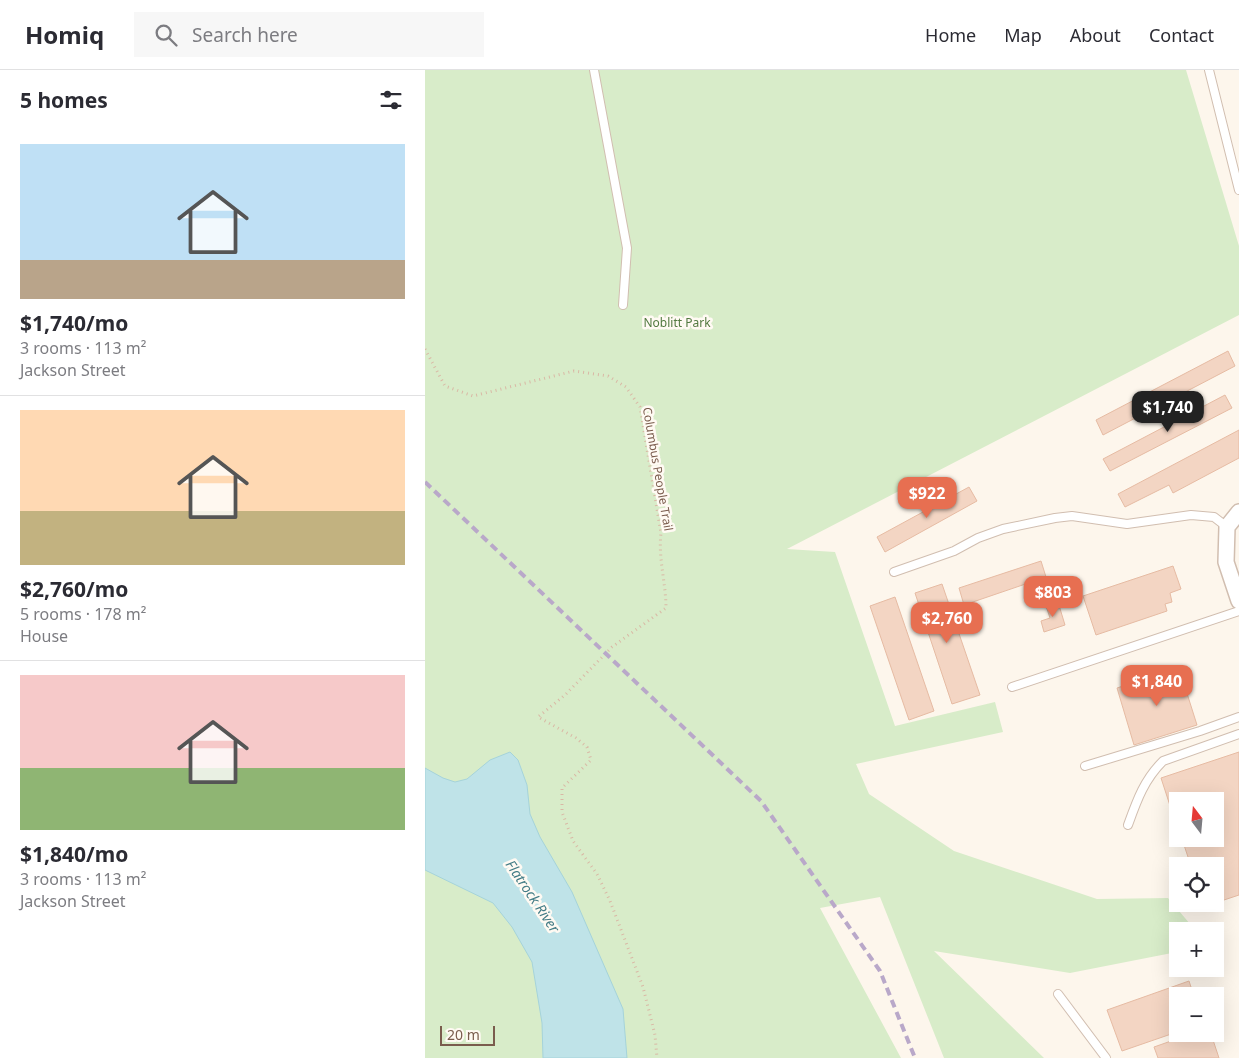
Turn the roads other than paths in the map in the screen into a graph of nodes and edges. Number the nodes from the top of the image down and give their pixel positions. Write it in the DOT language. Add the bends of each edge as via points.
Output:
graph roads {
  1 [pos="594,70"];
  2 [pos="1209,70"];
  3 [pos="1236,164"];
  4 [pos="1239,190"];
  5 [pos="623,305"];
  6 [pos="1239,512"];
  7 [pos="1227,528"];
  8 [pos="894,572"];
  9 [pos="1239,601"];
  10 [pos="1239,611"];
  11 [pos="1012,687"];
  12 [pos="1239,717"];
  13 [pos="1239,734"];
  14 [pos="1085,766"];
  15 [pos="1128,824"];
  16 [pos="1058,994"];
  17 [pos="1106,1058"];
  1 -- 5 [label="lane" via="627,248"];
  2 -- 3 [label="lane"];
  3 -- 4 [label="lane"];
  6 -- 7 [label="street"];
  7 -- 8 [label="lane" via="1213,517 1191,515 1127,524 1072,516 1055,518 1003,529"];
  7 -- 9 [label="street" via="1226,562"];
  10 -- 11 [label="lane"];
  12 -- 14 [label="lane"];
  13 -- 15 [label="lane" via="1163,761 1139,793"];
  16 -- 17 [label="lane"];
}
